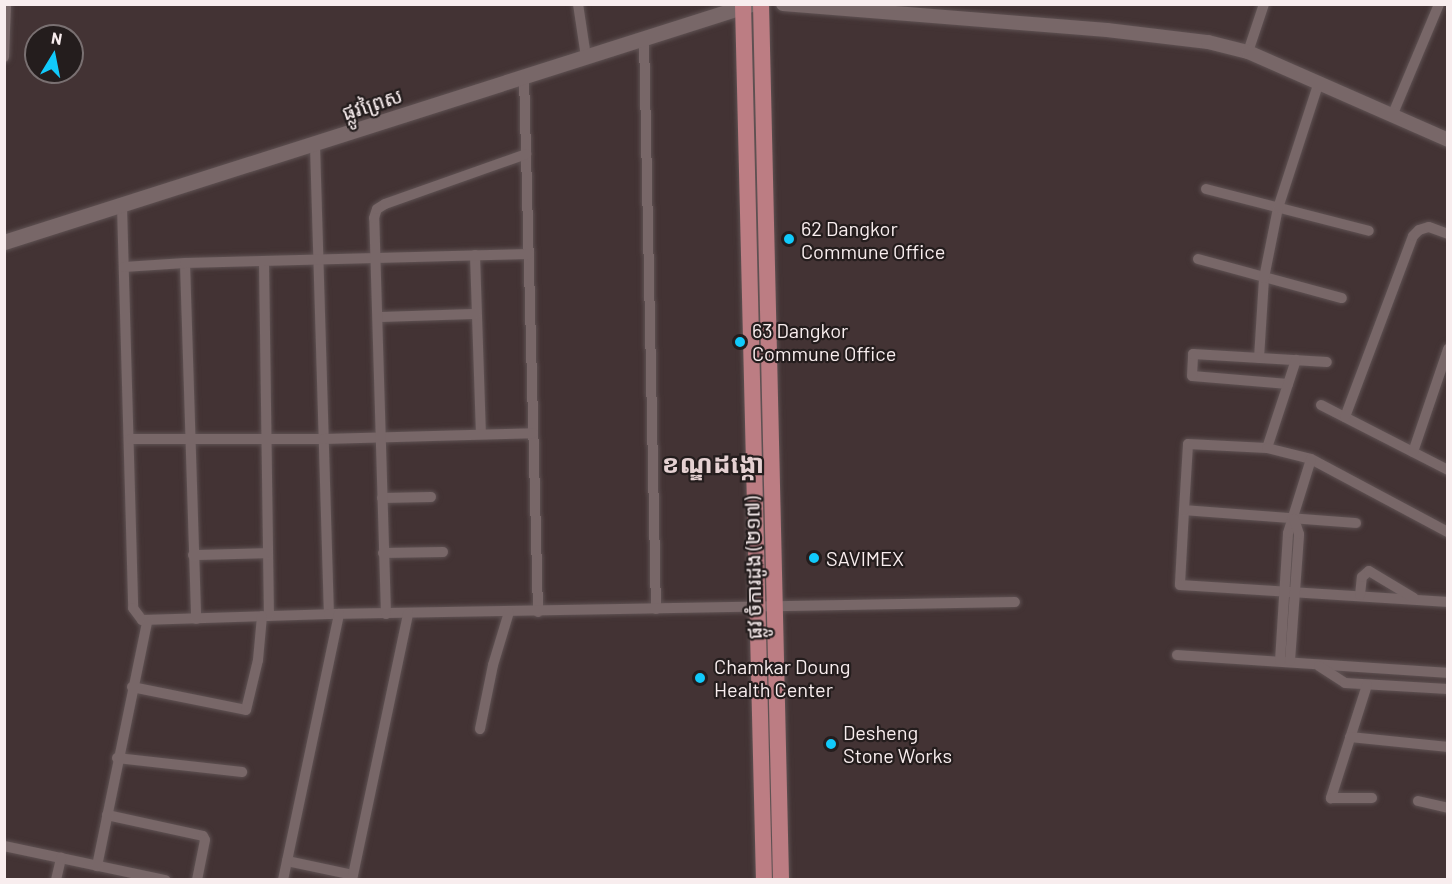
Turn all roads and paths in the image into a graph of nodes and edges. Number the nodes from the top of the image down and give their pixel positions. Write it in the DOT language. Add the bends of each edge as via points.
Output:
graph roads {
  1 [pos="6,4"];
  2 [pos="578,4"];
  3 [pos="761,4"];
  4 [pos="783,4"];
  5 [pos="1264,4"];
  6 [pos="1439,4"];
  7 [pos="746,5"];
  8 [pos="644,38"];
  9 [pos="1248,52"];
  10 [pos="4,57"];
  11 [pos="585,57"];
  12 [pos="524,76"];
  13 [pos="1319,82"];
  14 [pos="1392,116"];
  15 [pos="1448,140"];
  16 [pos="315,145"];
  17 [pos="526,154"];
  18 [pos="1206,189"];
  19 [pos="122,206"];
  20 [pos="1278,208"];
  21 [pos="1369,231"];
  22 [pos="1448,234"];
  23 [pos="4,242"];
  24 [pos="529,254"];
  25 [pos="475,255"];
  26 [pos="318,258"];
  27 [pos="376,258"];
  28 [pos="1198,259"];
  29 [pos="264,261"];
  30 [pos="185,263"];
  31 [pos="124,267"];
  32 [pos="1264,278"];
  33 [pos="1342,298"];
  34 [pos="477,314"];
  35 [pos="378,317"];
  36 [pos="1447,355"];
  37 [pos="1259,358"];
  38 [pos="1296,360"];
  39 [pos="1327,362"];
  40 [pos="1288,384"];
  41 [pos="1321,405"];
  42 [pos="1344,417"];
  43 [pos="533,433"];
  44 [pos="481,434"];
  45 [pos="381,437"];
  46 [pos="130,439"];
  47 [pos="189,439"];
  48 [pos="266,439"];
  49 [pos="324,439"];
  50 [pos="1267,448"];
  51 [pos="1413,452"];
  52 [pos="1311,459"];
  53 [pos="1448,470"];
  54 [pos="431,497"];
  55 [pos="382,498"];
  56 [pos="1184,510"];
  57 [pos="1294,519"];
  58 [pos="1356,523"];
  59 [pos="1448,532"];
  60 [pos="443,552"];
  61 [pos="268,553"];
  62 [pos="383,553"];
  63 [pos="193,555"];
  64 [pos="1289,591"];
  65 [pos="1360,596"];
  66 [pos="1417,600"];
  67 [pos="1015,602"];
  68 [pos="1448,602"];
  69 [pos="766,607"];
  70 [pos="656,609"];
  71 [pos="509,612"];
  72 [pos="537,612"];
  73 [pos="334,614"];
  74 [pos="387,614"];
  75 [pos="408,614"];
  76 [pos="266,616"];
  77 [pos="196,619"];
  78 [pos="147,622"];
  79 [pos="1177,655"];
  80 [pos="1285,661"];
  81 [pos="1317,664"];
  82 [pos="1448,674"];
  83 [pos="1367,685"];
  84 [pos="132,687"];
  85 [pos="1448,690"];
  86 [pos="480,729"];
  87 [pos="1350,738"];
  88 [pos="1448,747"];
  89 [pos="117,758"];
  90 [pos="242,772"];
  91 [pos="1372,798"];
  92 [pos="1418,801"];
  93 [pos="1448,808"];
  94 [pos="107,815"];
  95 [pos="4,846"];
  96 [pos="61,858"];
  97 [pos="287,861"];
  98 [pos="97,866"];
  99 [pos="127,876"];
  100 [pos="352,877"];
  101 [pos="56,879"];
  102 [pos="165,879"];
  103 [pos="197,879"];
  104 [pos="283,879"];
  105 [pos="764,879"];
  106 [pos="781,879"];
  1 -- 10 [label="street"];
  2 -- 11 [label="street"];
  3 -- 69 [label="main road, ផ្លូវ ចំការដូង (២១៧)"];
  4 -- 9 [label="street" via="1107,30 1208,42"];
  5 -- 9 [label="street"];
  6 -- 14 [label="street"];
  7 -- 8 [label="main road, ផ្លូវព្រៃស"];
  7 -- 69 [label="main road, ផ្លូវ ចំការដូង (២១៧)"];
  8 -- 11 [label="main road, ផ្លូវព្រៃស"];
  8 -- 70 [label="street"];
  9 -- 13 [label="street"];
  11 -- 12 [label="main road, ផ្លូវព្រៃស"];
  12 -- 16 [label="main road, ផ្លូវព្រៃស"];
  12 -- 17 [label="street"];
  13 -- 14 [label="street"];
  13 -- 20 [label="street"];
  14 -- 15 [label="street"];
  16 -- 19 [label="main road, ផ្លូវព្រៃស"];
  16 -- 26 [label="street"];
  17 -- 24 [label="street"];
  17 -- 27 [label="street" via="377,209"];
  18 -- 20 [label="street"];
  19 -- 23 [label="main road, ផ្លូវព្រៃស"];
  19 -- 31 [label="street"];
  20 -- 21 [label="street"];
  20 -- 32 [label="street"];
  22 -- 42 [label="street" via="1429,227 1413,236"];
  24 -- 25 [label="street"];
  24 -- 43 [label="street"];
  25 -- 27 [label="street"];
  25 -- 34 [label="street"];
  26 -- 27 [label="street"];
  26 -- 29 [label="street"];
  26 -- 49 [label="street"];
  27 -- 35 [label="street"];
  28 -- 32 [label="street"];
  29 -- 30 [label="street"];
  29 -- 48 [label="street"];
  30 -- 31 [label="street"];
  30 -- 47 [label="street"];
  31 -- 46 [label="street"];
  32 -- 33 [label="street"];
  32 -- 37 [label="street"];
  34 -- 35 [label="street"];
  34 -- 44 [label="street"];
  35 -- 45 [label="street"];
  36 -- 51 [label="street"];
  37 -- 38 [label="street"];
  37 -- 40 [label="street" via="1193,354 1192,376"];
  38 -- 39 [label="street"];
  38 -- 40 [label="street"];
  40 -- 50 [label="street"];
  41 -- 42 [label="street"];
  42 -- 51 [label="street"];
  43 -- 44 [label="street"];
  43 -- 72 [label="street"];
  44 -- 45 [label="street"];
  45 -- 49 [label="street"];
  45 -- 55 [label="street"];
  46 -- 47 [label="street"];
  46 -- 78 [label="street" via="133,608"];
  47 -- 48 [label="street"];
  47 -- 63 [label="street"];
  48 -- 49 [label="street"];
  48 -- 61 [label="street"];
  49 -- 73 [label="street"];
  50 -- 52 [label="street"];
  50 -- 56 [label="street" via="1188,444"];
  51 -- 53 [label="street"];
  52 -- 57 [label="street"];
  52 -- 59 [label="street"];
  54 -- 55 [label="street"];
  55 -- 62 [label="street"];
  56 -- 57 [label="street"];
  56 -- 64 [label="street" via="1180,585"];
  57 -- 58 [label="street"];
  57 -- 64 [label="street" via="1288,533"];
  60 -- 62 [label="street"];
  61 -- 63 [label="street"];
  61 -- 76 [label="street"];
  62 -- 74 [label="street"];
  63 -- 77 [label="street"];
  64 -- 65 [label="street"];
  64 -- 80 [label="street"];
  65 -- 66 [label="street"];
  65 -- 66 [label="street" via="1362,577 1369,571"];
  66 -- 68 [label="street"];
  67 -- 69 [label="street"];
  69 -- 70 [label="street"];
  69 -- 105 [label="main road, ផ្លូវ ចំការដូង (២១៧)"];
  69 -- 106 [label="main road, ផ្លូវ ចំការដូង (២១៧)"];
  70 -- 72 [label="street"];
  71 -- 72 [label="street"];
  71 -- 75 [label="street"];
  71 -- 86 [label="street"];
  73 -- 74 [label="street"];
  73 -- 76 [label="street"];
  73 -- 97 [label="street"];
  74 -- 75 [label="street"];
  75 -- 100 [label="street"];
  76 -- 77 [label="street"];
  76 -- 84 [label="street" via="246,710"];
  77 -- 78 [label="street"];
  78 -- 84 [label="street"];
  79 -- 80 [label="street"];
  80 -- 81 [label="street"];
  81 -- 82 [label="street"];
  81 -- 83 [label="street" via="1345,683"];
  83 -- 85 [label="street"];
  83 -- 87 [label="street"];
  84 -- 89 [label="street"];
  87 -- 88 [label="street"];
  87 -- 91 [label="street" via="1331,798"];
  89 -- 90 [label="street"];
  89 -- 94 [label="street"];
  92 -- 93 [label="street"];
  94 -- 98 [label="street"];
  94 -- 103 [label="street" via="203,836"];
  95 -- 96 [label="street"];
  96 -- 98 [label="street"];
  96 -- 101 [label="street"];
  97 -- 100 [label="street"];
  97 -- 104 [label="street"];
  98 -- 99 [label="street"];
  99 -- 102 [label="street"];
}
